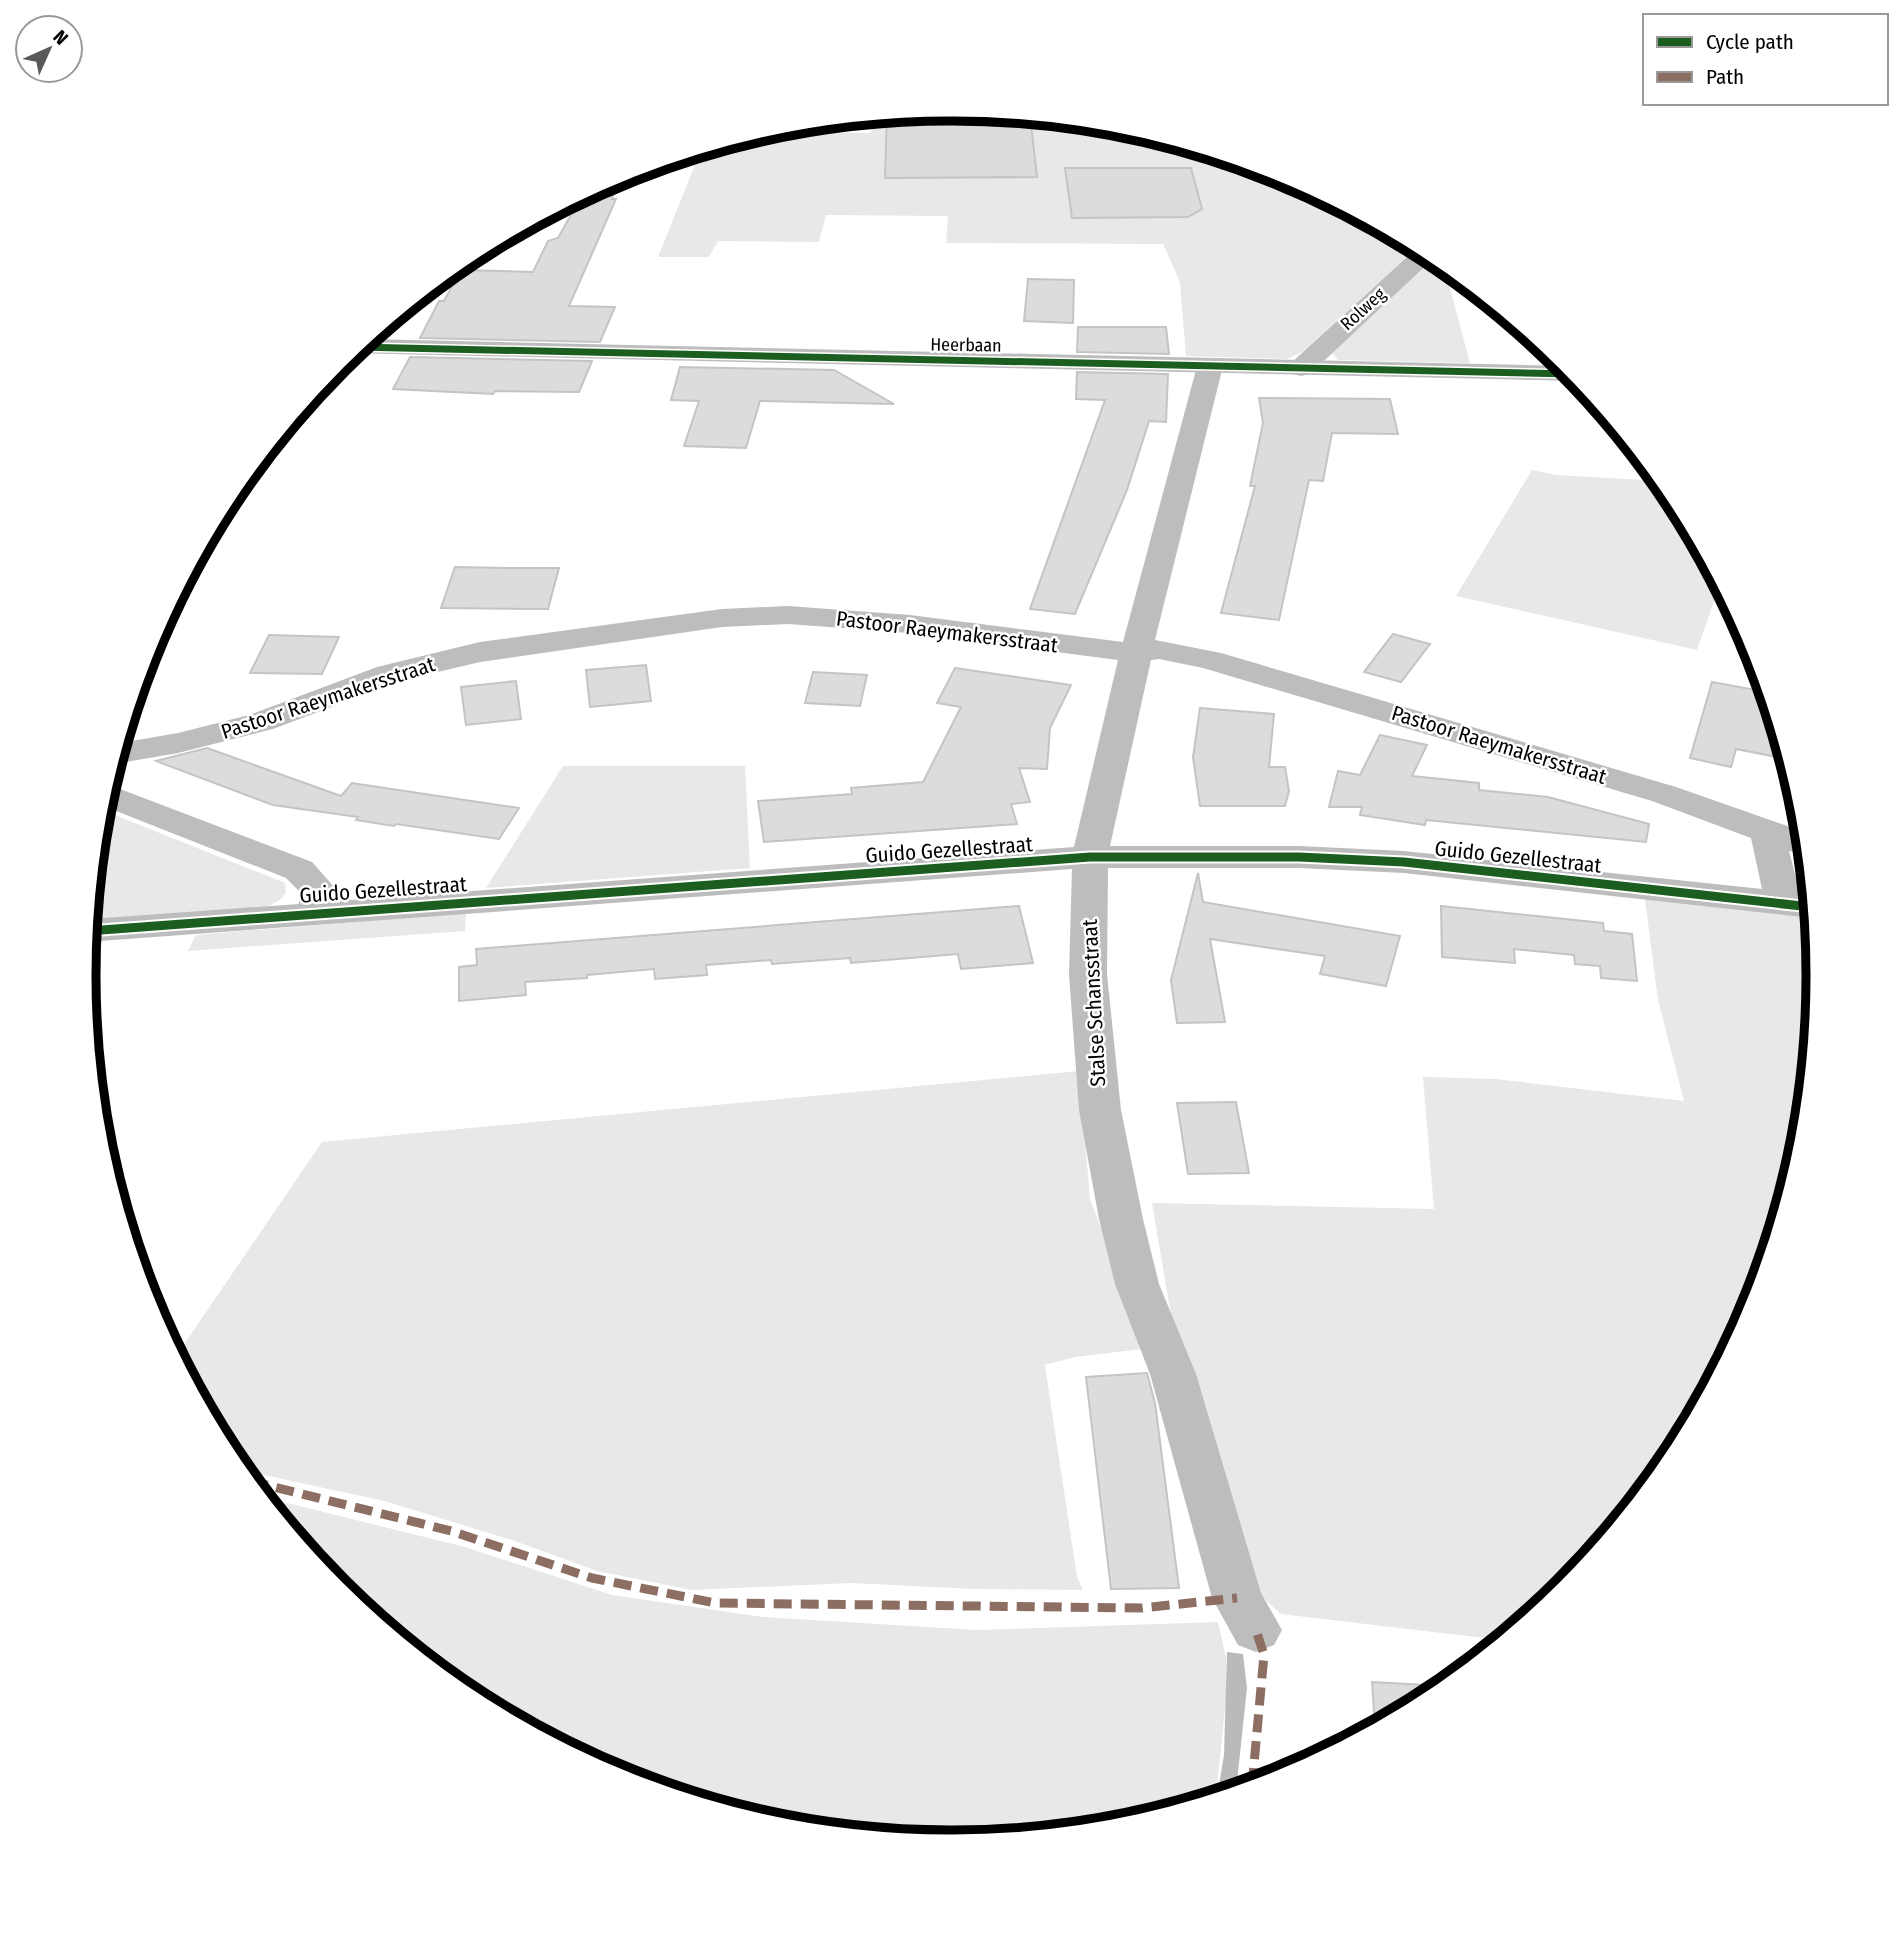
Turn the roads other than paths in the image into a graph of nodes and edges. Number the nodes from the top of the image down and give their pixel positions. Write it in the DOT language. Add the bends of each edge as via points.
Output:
graph roads {
  1 [pos="1418,260"];
  2 [pos="372,347"];
  3 [pos="1210,366"];
  4 [pos="1301,368"];
  5 [pos="1558,374"];
  6 [pos="1136,653"];
  7 [pos="125,752"];
  8 [pos="115,798"];
  9 [pos="1767,832"];
  10 [pos="1794,841"];
  11 [pos="1090,857"];
  12 [pos="1797,904"];
  13 [pos="317,913"];
  14 [pos="98,930"];
  15 [pos="1256,1630"];
  1 -- 4 [label="street, Rolweg"];
  2 -- 3 [label="street, Heerbaan"];
  3 -- 4 [label="street, Heerbaan"];
  3 -- 6 [label="street, Stalse Schansstraat"];
  4 -- 5 [label="street, Heerbaan"];
  6 -- 7 [label="street, Pastoor Raeymakersstraat" via="910,624 789,615 722,618 481,652 389,674 261,722"];
  6 -- 9 [label="street, Pastoor Raeymakersstraat" via="1159,649 1210,660 1664,794"];
  6 -- 11 [label="street, Stalse Schansstraat"];
  8 -- 13 [label="street" via="299,870 318,888"];
  9 -- 10 [label="street, Pastoor Raeymakersstraat"];
  9 -- 12 [label="street"];
  11 -- 12 [label="street, Guido Gezellestraat" via="1405,862"];
  11 -- 13 [label="street, Guido Gezellestraat"];
  11 -- 15 [label="street, Stalse Schansstraat" via="1091,1001 1100,1110 1121,1219 1138,1284 1173,1374 1237,1598"];
  13 -- 14 [label="street, Guido Gezellestraat"];
}
